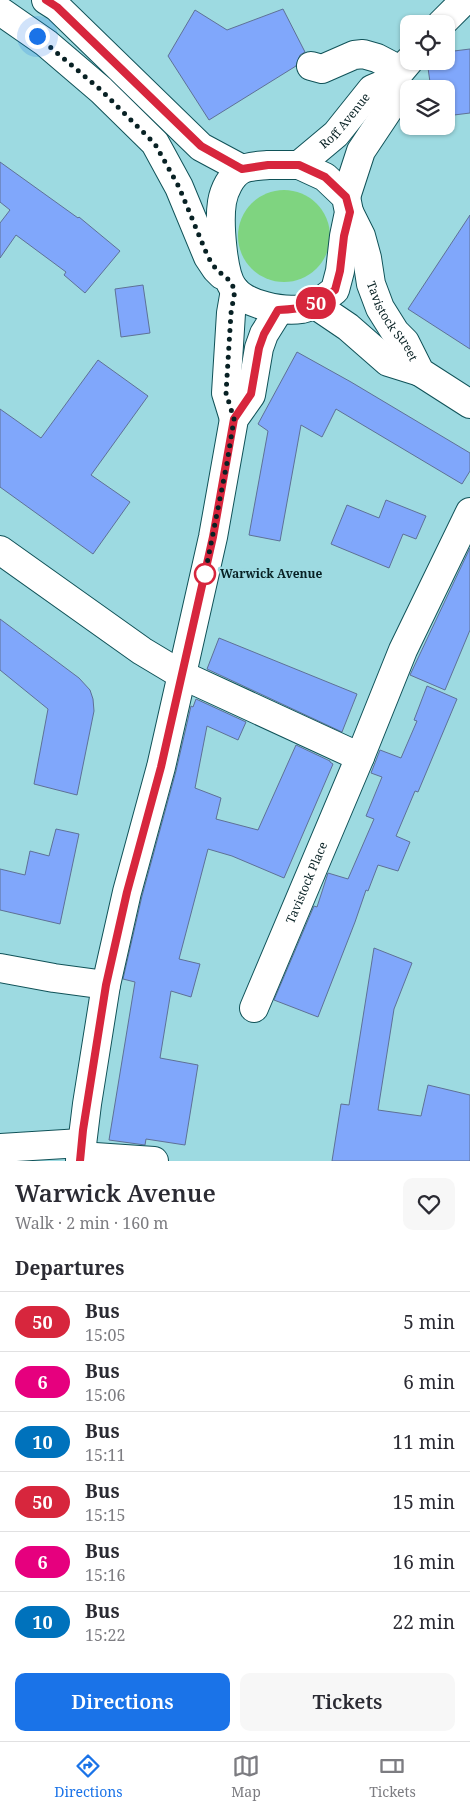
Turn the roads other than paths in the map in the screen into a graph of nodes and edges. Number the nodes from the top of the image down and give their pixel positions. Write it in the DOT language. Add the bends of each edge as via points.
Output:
graph roads {
  1 [pos="465,0"];
  2 [pos="55,2"];
  3 [pos="0,10"];
  4 [pos="450,15"];
  5 [pos="311,66"];
  6 [pos="400,70"];
  7 [pos="401,70"];
  8 [pos="299,165"];
  9 [pos="242,169"];
  10 [pos="348,205"];
  11 [pos="232,285"];
  12 [pos="314,304"];
  13 [pos="278,310"];
  14 [pos="420,372"];
  15 [pos="470,404"];
  16 [pos="234,419"];
  17 [pos="470,512"];
  18 [pos="0,550"];
  19 [pos="182,675"];
  20 [pos="360,757"];
  21 [pos="0,968"];
  22 [pos="106,985"];
  23 [pos="254,1008"];
  24 [pos="0,1148"];
  25 [pos="80,1153"];
  26 [pos="154,1161"];
  1 -- 4 [label="main road"];
  2 -- 9 [label="main road" via="201,146"];
  3 -- 11 [label="main road" via="46,43 101,90 155,144 179,187 208,257"];
  5 -- 6 [label="main road" via="322,69 363,54"];
  7 -- 8 [label="main road, Roff Avenue" via="372,89 336,134"];
  7 -- 10 [label="main road" via="392,106 362,151"];
  8 -- 9 [label="main road"];
  8 -- 10 [label="main road" via="325,177"];
  9 -- 11 [label="main road" via="233,176 222,201 222,240"];
  10 -- 12 [label="main road" via="335,290"];
  10 -- 14 [label="main road, Tavistock Street" via="361,236 371,284 380,308 405,342"];
  11 -- 13 [label="main road" via="254,302"];
  11 -- 16 [label="main road" via="226,393"];
  12 -- 13 [label="main road" via="301,309"];
  12 -- 14 [label="main road" via="348,327 388,362"];
  13 -- 16 [label="main road" via="259,348 251,394"];
  14 -- 15 [label="main road, Tavistock Street"];
  16 -- 19 [label="main road" via="213,537"];
  17 -- 20 [label="main road, Tavistock Place" via="403,650"];
  18 -- 19 [label="main road" via="142,651"];
  19 -- 20 [label="main road"];
  19 -- 22 [label="main road"];
  20 -- 23 [label="main road, Tavistock Place"];
  21 -- 22 [label="main road"];
  22 -- 25 [label="main road"];
  24 -- 25 [label="main road"];
  25 -- 26 [label="main road"];
}
